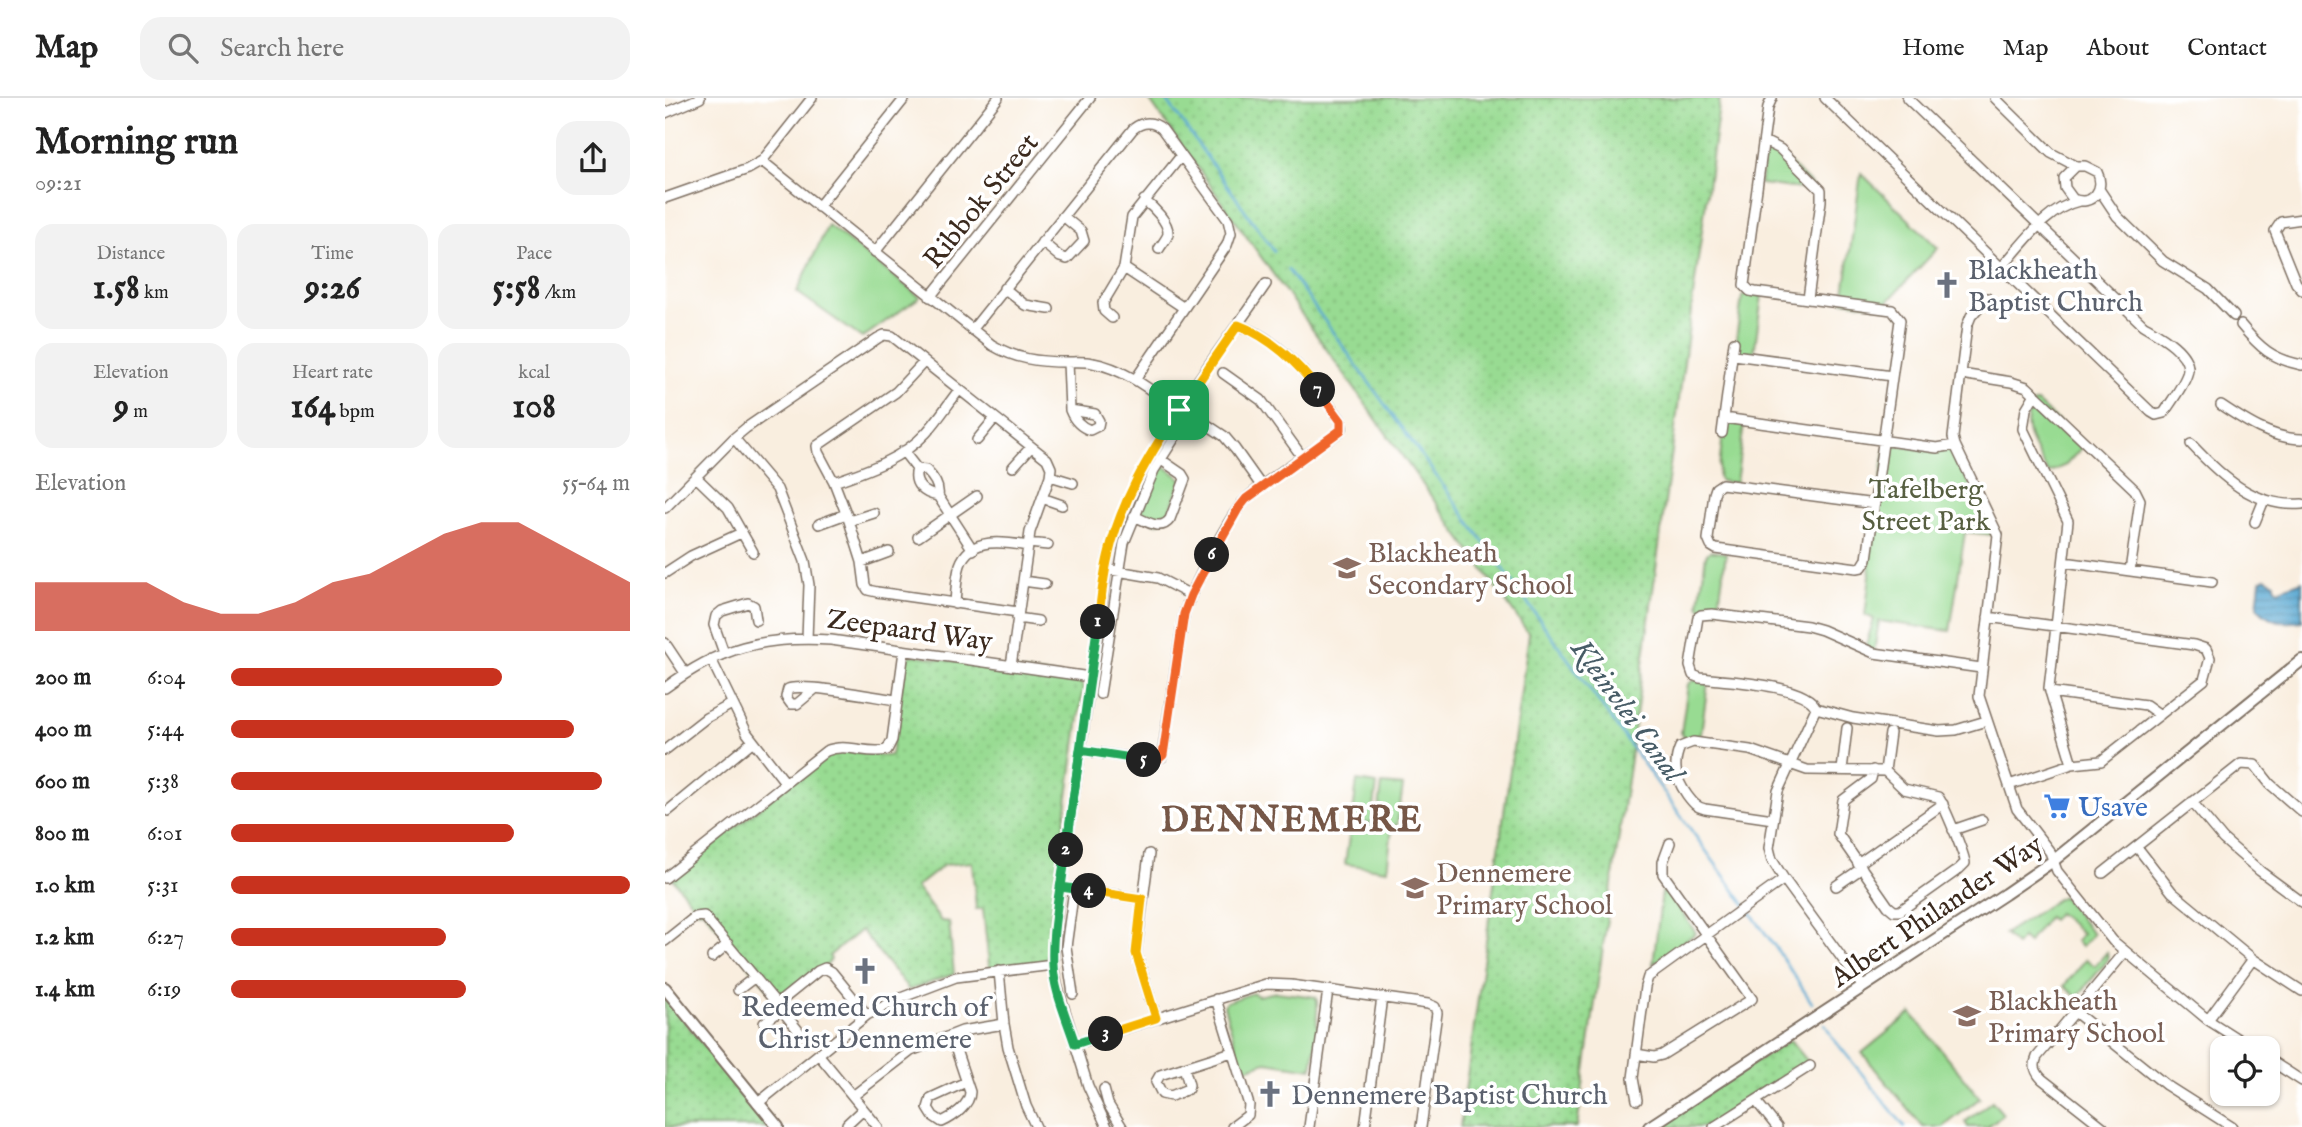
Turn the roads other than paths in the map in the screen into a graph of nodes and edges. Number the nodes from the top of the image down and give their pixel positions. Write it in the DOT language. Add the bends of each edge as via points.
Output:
graph roads {
  1 [pos="700,98"];
  2 [pos="812,98"];
  3 [pos="905,98"];
  4 [pos="998,98"];
  5 [pos="1090,98"];
  6 [pos="1772,98"];
  7 [pos="1995,98"];
  8 [pos="1830,99"];
  9 [pos="1914,100"];
  10 [pos="665,113"];
  11 [pos="1764,141"];
  12 [pos="2051,153"];
  13 [pos="1181,156"];
  14 [pos="762,161"];
  15 [pos="2076,166"];
  16 [pos="2065,183"];
  17 [pos="2099,189"];
  18 [pos="665,198"];
  19 [pos="1145,200"];
  20 [pos="2083,201"];
  21 [pos="818,207"];
  22 [pos="2053,213"];
  23 [pos="1063,216"];
  24 [pos="2117,216"];
  25 [pos="2302,219"];
  26 [pos="2040,227"];
  27 [pos="1042,242"];
  28 [pos="1159,249"];
  29 [pos="875,252"];
  30 [pos="2002,267"];
  31 [pos="1124,268"];
  32 [pos="1266,284"];
  33 [pos="1004,288"];
  34 [pos="2302,290"];
  35 [pos="930,297"];
  36 [pos="1987,298"];
  37 [pos="1808,299"];
  38 [pos="1184,308"];
  39 [pos="1049,309"];
  40 [pos="2234,316"];
  41 [pos="1112,318"];
  42 [pos="1238,325"];
  43 [pos="2241,325"];
  44 [pos="972,330"];
  45 [pos="1734,342"];
  46 [pos="1734,355"];
  47 [pos="924,362"];
  48 [pos="1068,362"];
  49 [pos="2302,365"];
  50 [pos="1223,373"];
  51 [pos="1961,374"];
  52 [pos="1892,376"];
  53 [pos="1135,380"];
  54 [pos="959,390"];
  55 [pos="2035,394"];
  56 [pos="2221,405"];
  57 [pos="1070,410"];
  58 [pos="1179,410"];
  59 [pos="995,418"];
  60 [pos="1724,418"];
  61 [pos="1721,433"];
  62 [pos="734,438"];
  63 [pos="2302,439"];
  64 [pos="977,440"];
  65 [pos="1883,441"];
  66 [pos="2191,444"];
  67 [pos="1955,445"];
  68 [pos="1031,447"];
  69 [pos="903,451"];
  70 [pos="1303,458"];
  71 [pos="1160,459"];
  72 [pos="1013,467"];
  73 [pos="917,468"];
  74 [pos="1051,476"];
  75 [pos="696,477"];
  76 [pos="834,482"];
  77 [pos="1073,483"];
  78 [pos="1262,487"];
  79 [pos="938,496"];
  80 [pos="977,496"];
  81 [pos="1042,498"];
  82 [pos="2264,500"];
  83 [pos="1875,503"];
  84 [pos="2302,504"];
  85 [pos="1062,505"];
  86 [pos="665,508"];
  87 [pos="874,513"];
  88 [pos="950,515"];
  89 [pos="1134,516"];
  90 [pos="848,518"];
  91 [pos="2255,522"];
  92 [pos="819,524"];
  93 [pos="741,533"];
  94 [pos="918,537"];
  95 [pos="1028,544"];
  96 [pos="1048,545"];
  97 [pos="973,550"];
  98 [pos="753,552"];
  99 [pos="889,552"];
  100 [pos="862,562"];
  101 [pos="2064,562"];
  102 [pos="1105,569"];
  103 [pos="1118,570"];
  104 [pos="2130,571"];
  105 [pos="665,573"];
  106 [pos="1023,581"];
  107 [pos="2212,582"];
  108 [pos="1045,584"];
  109 [pos="1191,595"];
  110 [pos="954,604"];
  111 [pos="1018,615"];
  112 [pos="1988,617"];
  113 [pos="756,620"];
  114 [pos="1038,621"];
  115 [pos="2056,626"];
  116 [pos="807,639"];
  117 [pos="665,643"];
  118 [pos="904,651"];
  119 [pos="724,653"];
  120 [pos="711,659"];
  121 [pos="2302,660"];
  122 [pos="1011,666"];
  123 [pos="1981,668"];
  124 [pos="685,673"];
  125 [pos="1090,677"];
  126 [pos="665,688"];
  127 [pos="815,689"];
  128 [pos="2050,692"];
  129 [pos="1100,694"];
  130 [pos="896,700"];
  131 [pos="732,704"];
  132 [pos="1816,708"];
  133 [pos="2160,715"];
  134 [pos="1986,721"];
  135 [pos="1847,727"];
  136 [pos="1890,733"];
  137 [pos="753,741"];
  138 [pos="665,750"];
  139 [pos="1080,750"];
  140 [pos="2072,764"];
  141 [pos="1789,765"];
  142 [pos="1842,770"];
  143 [pos="1873,770"];
  144 [pos="1885,771"];
  145 [pos="785,782"];
  146 [pos="2009,785"];
  147 [pos="2192,802"];
  148 [pos="1943,804"];
  149 [pos="668,811"];
  150 [pos="2302,812"];
  151 [pos="1773,819"];
  152 [pos="1982,820"];
  153 [pos="1952,830"];
  154 [pos="1670,843"];
  155 [pos="2137,847"];
  156 [pos="1149,855"];
  157 [pos="2053,861"];
  158 [pos="1860,866"];
  159 [pos="2103,873"];
  160 [pos="665,878"];
  161 [pos="1784,878"];
  162 [pos="1836,886"];
  163 [pos="1061,887"];
  164 [pos="1074,889"];
  165 [pos="1142,899"];
  166 [pos="2302,902"];
  167 [pos="1706,935"];
  168 [pos="665,941"];
  169 [pos="728,944"];
  170 [pos="2125,952"];
  171 [pos="712,957"];
  172 [pos="2253,959"];
  173 [pos="1053,965"];
  174 [pos="999,971"];
  175 [pos="755,977"];
  176 [pos="1863,987"];
  177 [pos="665,988"];
  178 [pos="738,990"];
  179 [pos="1328,990"];
  180 [pos="2302,991"];
  181 [pos="1073,994"];
  182 [pos="1761,994"];
  183 [pos="1382,997"];
  184 [pos="1216,999"];
  185 [pos="1752,999"];
  186 [pos="779,1007"];
  187 [pos="2075,1012"];
  188 [pos="867,1016"];
  189 [pos="1156,1018"];
  190 [pos="2208,1020"];
  191 [pos="764,1023"];
  192 [pos="1004,1024"];
  193 [pos="801,1034"];
  194 [pos="951,1035"];
  195 [pos="2233,1036"];
  196 [pos="1075,1044"];
  197 [pos="1232,1052"];
  198 [pos="1636,1054"];
  199 [pos="819,1055"];
  200 [pos="1810,1066"];
  201 [pos="1184,1067"];
  202 [pos="2280,1067"];
  203 [pos="2302,1081"];
  204 [pos="966,1082"];
  205 [pos="1104,1089"];
  206 [pos="853,1096"];
  207 [pos="1637,1100"];
  208 [pos="1756,1101"];
  209 [pos="758,1103"];
  210 [pos="863,1109"];
  211 [pos="847,1124"];
  212 [pos="1031,1125"];
  213 [pos="778,1127"];
  214 [pos="878,1127"];
  215 [pos="1107,1127"];
  216 [pos="1122,1127"];
  217 [pos="1232,1127"];
  218 [pos="1309,1127"];
  219 [pos="1365,1127"];
  220 [pos="1421,1127"];
  221 [pos="1649,1127"];
  222 [pos="1714,1127"];
  223 [pos="1777,1127"];
  224 [pos="2103,1127"];
  225 [pos="2232,1127"];
  1 -- 10 [label="street"];
  2 -- 14 [label="street"];
  3 -- 21 [label="street"];
  4 -- 29 [label="street"];
  5 -- 35 [label="street, Ribbok Street"];
  6 -- 11 [label="street"];
  7 -- 12 [label="street"];
  8 -- 30 [label="street"];
  9 -- 26 [label="street"];
  11 -- 37 [label="street" via="1780,149 1821,190"];
  11 -- 37 [label="street" via="1744,285 1750,291"];
  12 -- 15 [label="street"];
  12 -- 16 [label="street"];
  13 -- 19 [label="street"];
  13 -- 23 [label="street" via="1159,126 1139,124"];
  13 -- 38 [label="street" via="1228,220 1231,233"];
  14 -- 18 [label="street"];
  14 -- 21 [label="street"];
  15 -- 16 [label="street"];
  15 -- 17 [label="street" via="2097,172"];
  16 -- 20 [label="street" via="2073,199"];
  16 -- 22 [label="street"];
  17 -- 20 [label="street" via="2092,199"];
  17 -- 24 [label="street"];
  19 -- 28 [label="street" via="1167,229"];
  19 -- 31 [label="street" via="1130,223"];
  20 -- 22 [label="street"];
  20 -- 24 [label="street"];
  21 -- 29 [label="street"];
  22 -- 26 [label="street"];
  23 -- 27 [label="street"];
  23 -- 27 [label="street" via="1081,231 1084,241 1067,259"];
  24 -- 40 [label="street" via="2163,261 2209,289"];
  25 -- 34 [label="street" via="2281,222 2275,231"];
  26 -- 30 [label="street"];
  26 -- 30 [label="street" via="2187,362 2187,374 2164,413 2151,412"];
  27 -- 33 [label="street"];
  29 -- 35 [label="street"];
  31 -- 38 [label="street"];
  31 -- 41 [label="street" via="1103,303"];
  32 -- 42 [label="street"];
  33 -- 39 [label="street" via="1025,305"];
  33 -- 44 [label="street"];
  35 -- 44 [label="street"];
  36 -- 51 [label="street" via="1969,320"];
  37 -- 52 [label="street" via="1892,310 1900,324"];
  38 -- 53 [label="street"];
  42 -- 58 [label="street"];
  42 -- 70 [label="street" via="1296,362 1341,421 1339,432"];
  43 -- 49 [label="street" via="2265,351 2284,362"];
  44 -- 48 [label="street" via="1007,354 1040,362"];
  45 -- 46 [label="street"];
  46 -- 52 [label="street"];
  46 -- 60 [label="street"];
  47 -- 54 [label="street"];
  47 -- 62 [label="street" via="892,336 881,336"];
  47 -- 76 [label="street" via="896,392 817,446"];
  48 -- 53 [label="street" via="1090,362"];
  48 -- 57 [label="street"];
  50 -- 70 [label="street" via="1261,400"];
  51 -- 55 [label="street" via="2018,383"];
  51 -- 67 [label="street"];
  52 -- 65 [label="street"];
  53 -- 58 [label="street"];
  54 -- 59 [label="street"];
  54 -- 69 [label="street" via="927,432"];
  55 -- 101 [label="street" via="2026,409 2024,429 2067,517"];
  55 -- 104 [label="street" via="2137,493 2140,500"];
  56 -- 63 [label="street" via="2262,429"];
  58 -- 102 [label="street" via="1137,478"];
  59 -- 64 [label="street"];
  59 -- 68 [label="street"];
  60 -- 61 [label="street"];
  60 -- 65 [label="street"];
  62 -- 75 [label="street"];
  62 -- 116 [label="street" via="777,489 805,561"];
  65 -- 67 [label="street" via="1937,448"];
  65 -- 83 [label="street"];
  66 -- 82 [label="street" via="2244,492"];
  67 -- 112 [label="street" via="1998,535"];
  68 -- 72 [label="street"];
  68 -- 74 [label="street" via="1047,459"];
  69 -- 73 [label="street"];
  69 -- 76 [label="street" via="874,468"];
  70 -- 78 [label="street"];
  71 -- 78 [label="street" via="1184,423 1195,417 1231,443"];
  71 -- 89 [label="street"];
  71 -- 89 [label="street" via="1185,479 1170,519 1161,526"];
  73 -- 79 [label="street" via="931,475"];
  73 -- 79 [label="street" via="915,477 922,489"];
  74 -- 77 [label="street"];
  74 -- 81 [label="street"];
  75 -- 86 [label="street"];
  75 -- 93 [label="street" via="728,508"];
  76 -- 90 [label="street"];
  78 -- 109 [label="street" via="1238,509"];
  79 -- 88 [label="street"];
  80 -- 88 [label="street"];
  81 -- 85 [label="street"];
  81 -- 95 [label="street"];
  82 -- 84 [label="street"];
  82 -- 91 [label="street"];
  83 -- 83 [label="street" via="1867,559 1854,568 1716,549 1708,539 1713,497 1719,486 1728,484"];
  87 -- 90 [label="street"];
  88 -- 94 [label="street"];
  88 -- 97 [label="street"];
  89 -- 103 [label="street"];
  90 -- 92 [label="street"];
  90 -- 100 [label="street"];
  93 -- 98 [label="street"];
  93 -- 105 [label="street"];
  95 -- 96 [label="street"];
  95 -- 97 [label="street" via="992,542"];
  95 -- 106 [label="street"];
  97 -- 110 [label="street" via="961,564"];
  99 -- 100 [label="street"];
  100 -- 110 [label="street" via="865,586 872,592"];
  101 -- 104 [label="street"];
  101 -- 115 [label="street"];
  102 -- 103 [label="street"];
  102 -- 125 [label="street"];
  103 -- 109 [label="street" via="1158,578"];
  103 -- 129 [label="street"];
  104 -- 107 [label="street"];
  106 -- 108 [label="street"];
  106 -- 111 [label="street"];
  109 -- 139 [label="street" via="1162,757 1152,761"];
  110 -- 111 [label="street"];
  111 -- 114 [label="street"];
  111 -- 122 [label="street"];
  112 -- 115 [label="street"];
  112 -- 123 [label="street"];
  113 -- 119 [label="street" via="754,606 748,603 716,616 714,625"];
  115 -- 128 [label="street"];
  115 -- 133 [label="street" via="2206,649 2210,658 2204,680"];
  116 -- 118 [label="street, Zeepaard Way"];
  116 -- 119 [label="street, Zeepaard Way" via="766,641"];
  117 -- 124 [label="street"];
  118 -- 122 [label="street, Zeepaard Way"];
  118 -- 130 [label="street"];
  119 -- 120 [label="street, Zeepaard Way"];
  120 -- 124 [label="street, Zeepaard Way"];
  120 -- 131 [label="street"];
  121 -- 157 [label="street, Albert Philander Way"];
  122 -- 125 [label="street, Zeepaard Way"];
  123 -- 132 [label="street" via="1874,653 1808,626 1699,616 1690,666 1693,675 1788,691 1810,700"];
  123 -- 134 [label="street" via="1979,696"];
  124 -- 126 [label="street, Zeepaard Way"];
  125 -- 139 [label="street"];
  127 -- 130 [label="street"];
  128 -- 133 [label="street" via="2146,705"];
  128 -- 140 [label="street"];
  130 -- 145 [label="street" via="887,750 834,748"];
  131 -- 137 [label="street"];
  131 -- 138 [label="street"];
  132 -- 134 [label="street" via="1939,731"];
  132 -- 141 [label="street"];
  133 -- 140 [label="street" via="2102,761"];
  134 -- 146 [label="street"];
  135 -- 142 [label="street"];
  136 -- 144 [label="street"];
  137 -- 145 [label="street"];
  137 -- 149 [label="street"];
  139 -- 163 [label="street"];
  140 -- 146 [label="street"];
  141 -- 142 [label="street"];
  141 -- 151 [label="street"];
  141 -- 151 [label="street" via="1758,752 1693,742 1683,744 1678,752 1677,780 1698,808"];
  142 -- 143 [label="street"];
  143 -- 144 [label="street"];
  143 -- 158 [label="street" via="1871,779 1845,798 1841,810 1838,834"];
  144 -- 148 [label="street" via="1904,789 1936,796"];
  145 -- 160 [label="street"];
  146 -- 157 [label="street" via="2019,813"];
  147 -- 150 [label="street" via="2230,770 2247,763"];
  147 -- 155 [label="street"];
  147 -- 166 [label="street" via="2260,871"];
  148 -- 153 [label="street"];
  148 -- 158 [label="street"];
  151 -- 161 [label="street" via="1770,856"];
  152 -- 153 [label="street"];
  153 -- 158 [label="street" via="1965,865 1900,911 1889,908"];
  154 -- 167 [label="street" via="1663,874"];
  155 -- 159 [label="street"];
  155 -- 172 [label="street" via="2172,892"];
  156 -- 165 [label="street"];
  157 -- 170 [label="street" via="2075,895"];
  157 -- 176 [label="street, Albert Philander Way"];
  158 -- 162 [label="street"];
  161 -- 167 [label="street"];
  161 -- 176 [label="street"];
  163 -- 164 [label="street"];
  163 -- 173 [label="street"];
  164 -- 165 [label="street"];
  164 -- 181 [label="street" via="1066,947"];
  165 -- 189 [label="street" via="1136,953"];
  167 -- 185 [label="street"];
  167 -- 198 [label="street" via="1647,979"];
  168 -- 169 [label="street" via="701,915"];
  169 -- 171 [label="street"];
  169 -- 175 [label="street"];
  170 -- 187 [label="street"];
  170 -- 190 [label="street"];
  172 -- 180 [label="street"];
  172 -- 190 [label="street"];
  173 -- 174 [label="street"];
  173 -- 196 [label="street"];
  174 -- 188 [label="street" via="944,981"];
  174 -- 192 [label="street"];
  175 -- 178 [label="street"];
  175 -- 186 [label="street"];
  176 -- 221 [label="street, Albert Philander Way"];
  177 -- 209 [label="street"];
  179 -- 183 [label="street"];
  179 -- 184 [label="street" via="1266,984"];
  179 -- 218 [label="street"];
  182 -- 185 [label="street"];
  183 -- 219 [label="street"];
  183 -- 220 [label="street" via="1433,1005 1437,1013"];
  184 -- 189 [label="street"];
  184 -- 197 [label="street"];
  185 -- 198 [label="street" via="1662,1055"];
  186 -- 188 [label="street" via="818,971 828,968"];
  186 -- 191 [label="street"];
  186 -- 193 [label="street"];
  187 -- 224 [label="street" via="2034,1065 2042,1079"];
  187 -- 225 [label="street" via="2166,1085"];
  188 -- 199 [label="street"];
  189 -- 196 [label="street"];
  190 -- 195 [label="street"];
  192 -- 194 [label="street"];
  192 -- 212 [label="street"];
  194 -- 204 [label="street"];
  194 -- 206 [label="street" via="904,1055"];
  196 -- 215 [label="street"];
  197 -- 201 [label="street"];
  197 -- 217 [label="street" via="1249,1109"];
  198 -- 207 [label="street"];
  199 -- 206 [label="street"];
  199 -- 209 [label="street"];
  200 -- 208 [label="street"];
  202 -- 203 [label="street"];
  204 -- 204 [label="street" via="967,1103 944,1122 936,1119 928,1108 931,1097"];
  205 -- 216 [label="street"];
  206 -- 210 [label="street"];
  208 -- 222 [label="street"];
  208 -- 223 [label="street"];
  209 -- 213 [label="street"];
  210 -- 211 [label="street"];
  210 -- 214 [label="street"];
}
